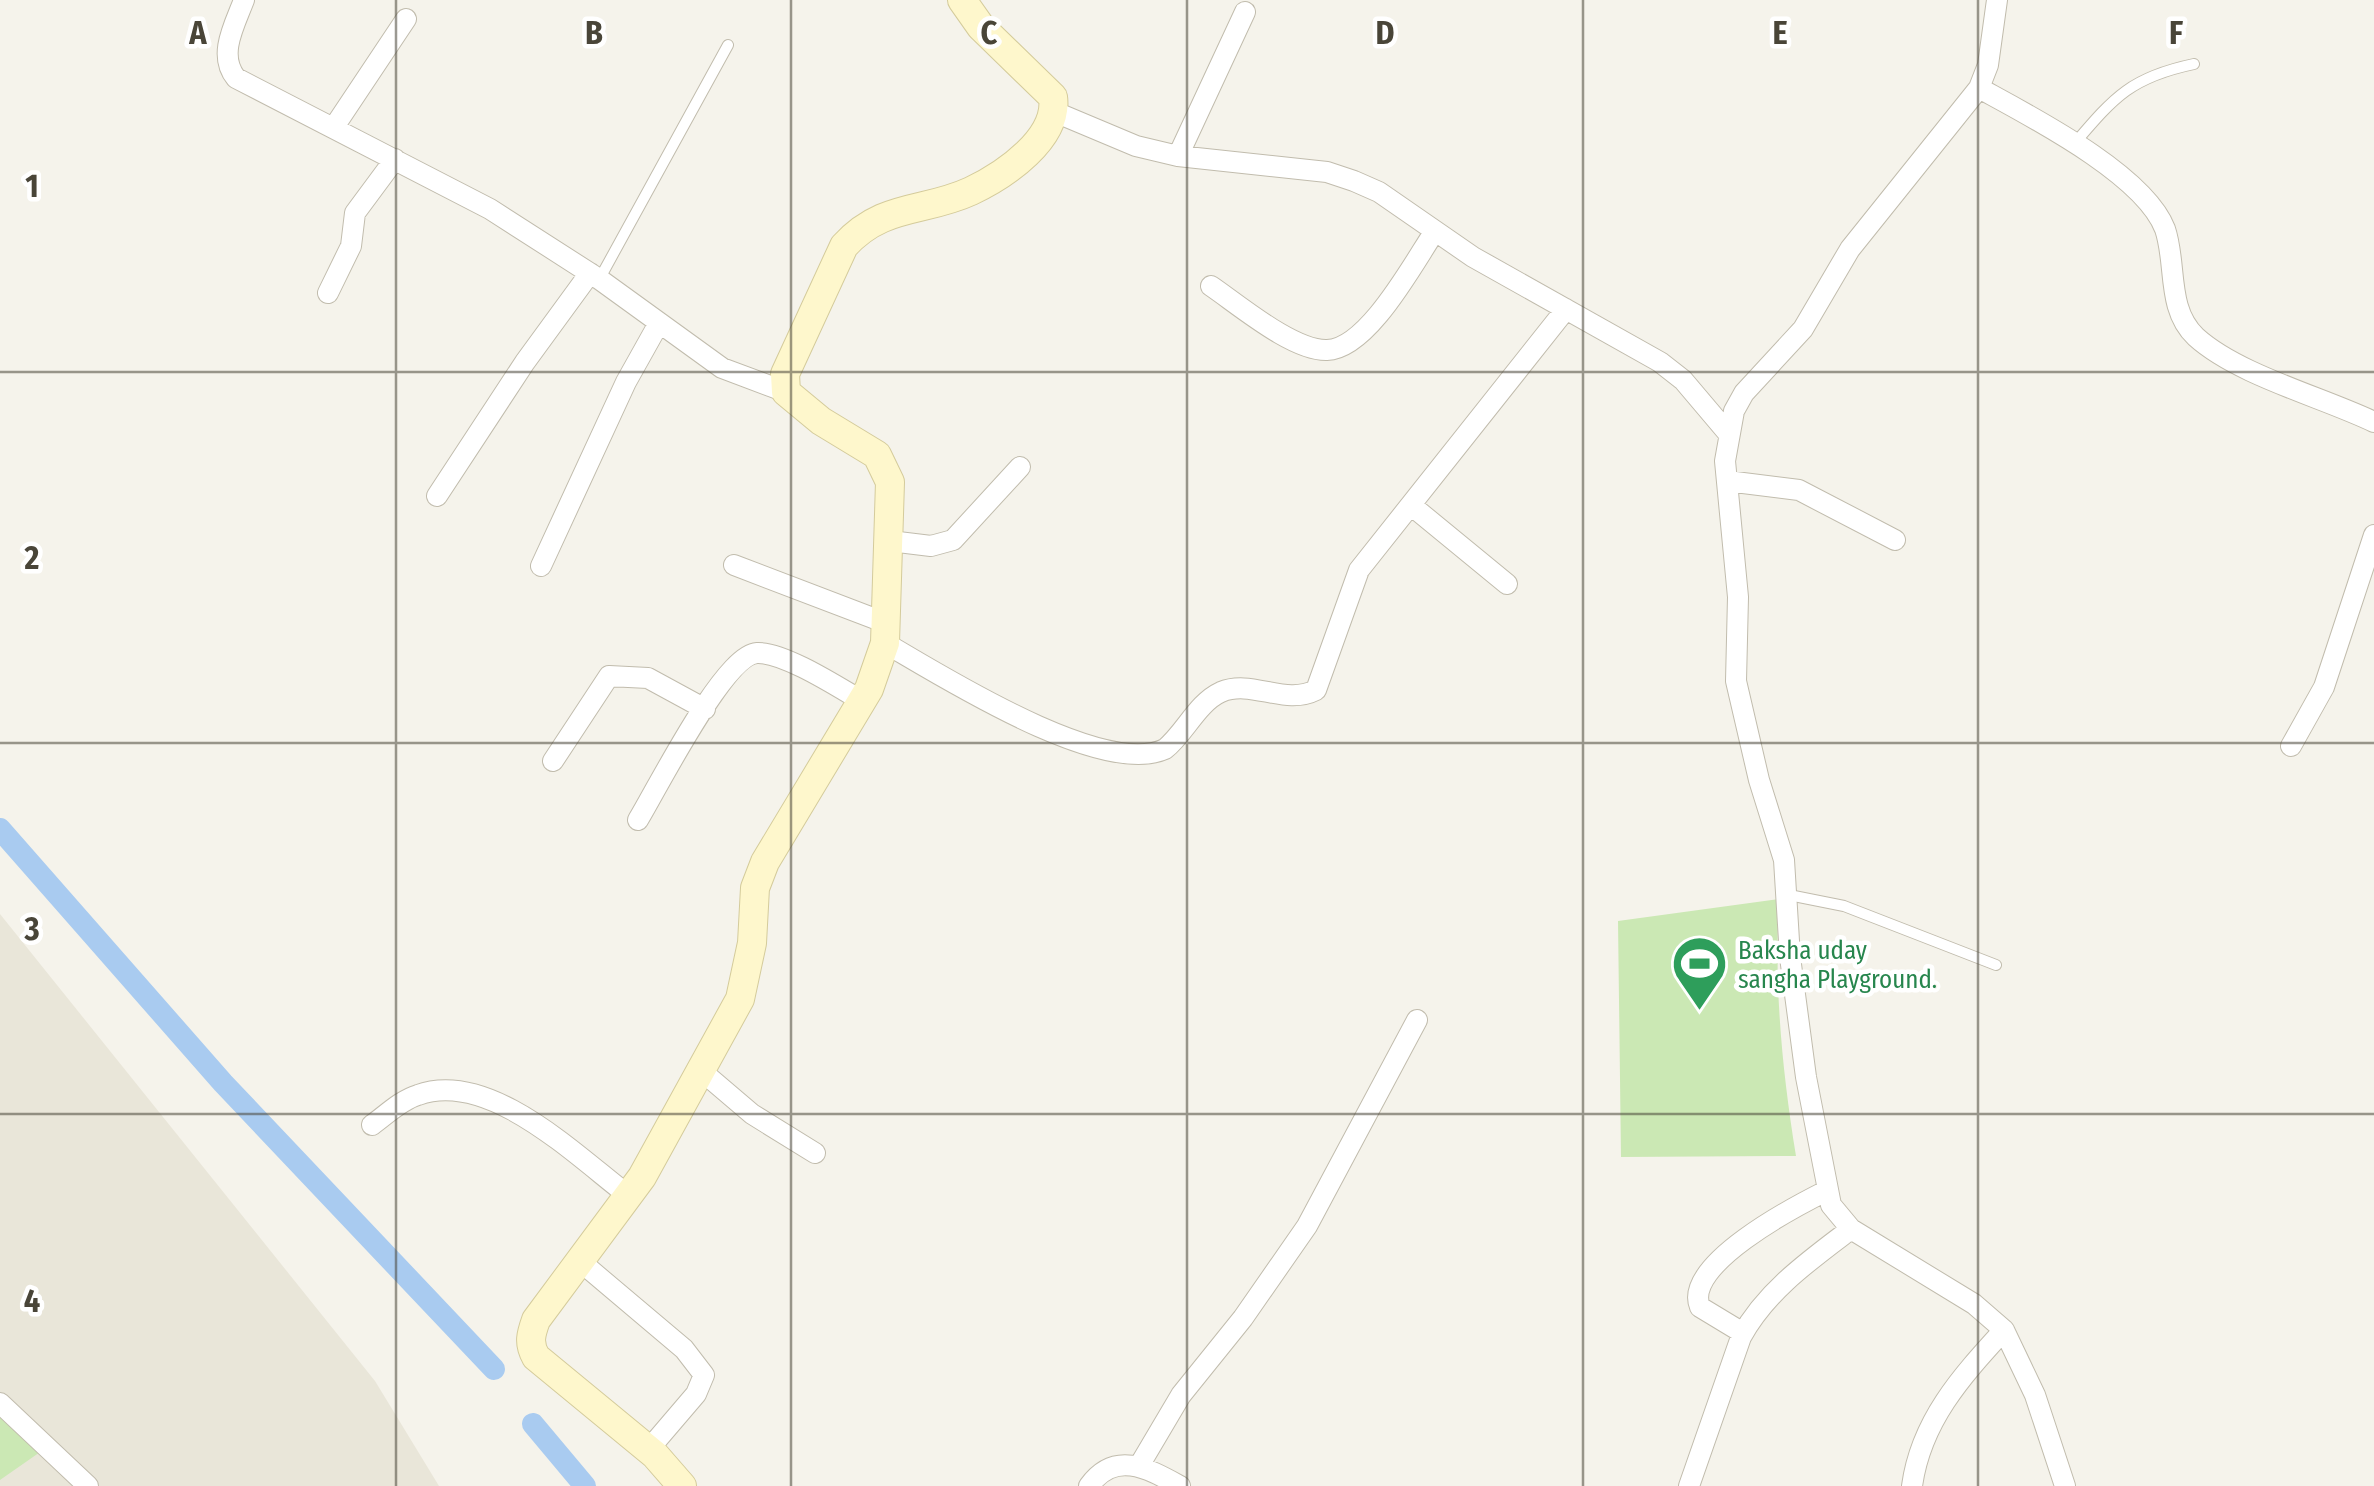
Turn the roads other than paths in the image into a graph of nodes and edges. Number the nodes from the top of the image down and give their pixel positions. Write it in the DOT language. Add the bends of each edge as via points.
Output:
graph roads {
  1 [pos="244,0"];
  2 [pos="962,0"];
  3 [pos="1997,0"];
  4 [pos="1246,12"];
  5 [pos="406,19"];
  6 [pos="728,45"];
  7 [pos="2194,64"];
  8 [pos="1979,88"];
  9 [pos="1055,112"];
  10 [pos="334,126"];
  11 [pos="2074,143"];
  12 [pos="1178,156"];
  13 [pos="394,158"];
  14 [pos="1435,231"];
  15 [pos="595,276"];
  16 [pos="1211,286"];
  17 [pos="328,293"];
  18 [pos="1566,310"];
  19 [pos="659,324"];
  20 [pos="786,392"];
  21 [pos="2374,422"];
  22 [pos="1728,432"];
  23 [pos="1020,467"];
  24 [pos="1727,480"];
  25 [pos="437,496"];
  26 [pos="1412,506"];
  27 [pos="2374,536"];
  28 [pos="890,540"];
  29 [pos="1895,540"];
  30 [pos="734,565"];
  31 [pos="540,566"];
  32 [pos="1507,584"];
  33 [pos="886,634"];
  34 [pos="862,700"];
  35 [pos="705,709"];
  36 [pos="2291,746"];
  37 [pos="553,761"];
  38 [pos="638,820"];
  39 [pos="1789,895"];
  40 [pos="1996,965"];
  41 [pos="1417,1020"];
  42 [pos="698,1068"];
  43 [pos="372,1125"];
  44 [pos="815,1153"];
  45 [pos="1826,1190"];
  46 [pos="628,1196"];
  47 [pos="1851,1229"];
  48 [pos="581,1262"];
  49 [pos="2004,1330"];
  50 [pos="1744,1333"];
  51 [pos="0,1402"];
  52 [pos="649,1450"];
  53 [pos="1139,1466"];
  54 [pos="87,1486"];
  55 [pos="682,1486"];
  56 [pos="1089,1486"];
  57 [pos="1180,1486"];
  58 [pos="1688,1486"];
  59 [pos="1912,1486"];
  60 [pos="2065,1486"];
  1 -- 10 [label="street" via="228,69"];
  2 -- 9 [label="street" via="981,27 1043,83"];
  3 -- 8 [label="street"];
  4 -- 12 [label="street"];
  5 -- 10 [label="street"];
  6 -- 15 [label="lane"];
  7 -- 11 [label="lane" via="2142,77"];
  8 -- 11 [label="street"];
  8 -- 22 [label="street" via="1850,248 1803,329 1744,393"];
  9 -- 12 [label="street"];
  9 -- 20 [label="street" via="1046,131 1003,173 967,193 904,208 856,232 789,361"];
  10 -- 13 [label="street"];
  11 -- 21 [label="street" via="2158,216 2174,294 2198,339"];
  12 -- 14 [label="street" via="1340,176 1379,192"];
  13 -- 15 [label="street"];
  13 -- 17 [label="street" via="355,213 351,246"];
  14 -- 16 [label="street" via="1381,312 1337,348 1293,340"];
  14 -- 18 [label="street"];
  15 -- 19 [label="street"];
  15 -- 25 [label="street"];
  18 -- 22 [label="street" via="1660,362"];
  18 -- 26 [label="street"];
  19 -- 20 [label="street" via="722,368"];
  19 -- 31 [label="street"];
  20 -- 28 [label="street" via="886,466"];
  22 -- 24 [label="street"];
  23 -- 28 [label="street" via="952,540 932,546"];
  24 -- 29 [label="street" via="1799,490"];
  24 -- 39 [label="street" via="1738,597 1738,699"];
  26 -- 32 [label="street"];
  26 -- 33 [label="street" via="1360,570 1316,690 1294,698 1224,691 1156,754 1125,754 1068,738"];
  27 -- 36 [label="street" via="2324,687"];
  28 -- 33 [label="street"];
  30 -- 33 [label="street"];
  33 -- 34 [label="street"];
  34 -- 35 [label="street" via="755,653 724,677"];
  34 -- 42 [label="street" via="765,862 740,999"];
  35 -- 37 [label="street" via="648,678 609,676"];
  35 -- 38 [label="street"];
  39 -- 40 [label="lane" via="1844,906"];
  39 -- 45 [label="street" via="1790,957"];
  41 -- 53 [label="street" via="1307,1226 1181,1395"];
  42 -- 44 [label="street" via="752,1114"];
  42 -- 46 [label="street"];
  43 -- 46 [label="street" via="414,1096 464,1088 497,1100"];
  45 -- 47 [label="street"];
  45 -- 50 [label="street" via="1733,1247 1701,1287 1700,1306"];
  46 -- 48 [label="street"];
  47 -- 49 [label="street" via="1974,1304"];
  47 -- 50 [label="street" via="1790,1276"];
  48 -- 52 [label="street" via="536,1320 530,1347"];
  48 -- 52 [label="street" via="684,1349 704,1375"];
  49 -- 59 [label="street" via="1958,1380 1926,1432"];
  49 -- 60 [label="street"];
  50 -- 58 [label="street"];
  51 -- 54 [label="street"];
  52 -- 55 [label="street"];
  53 -- 56 [label="street" via="1107,1467"];
  53 -- 57 [label="street"];
}
